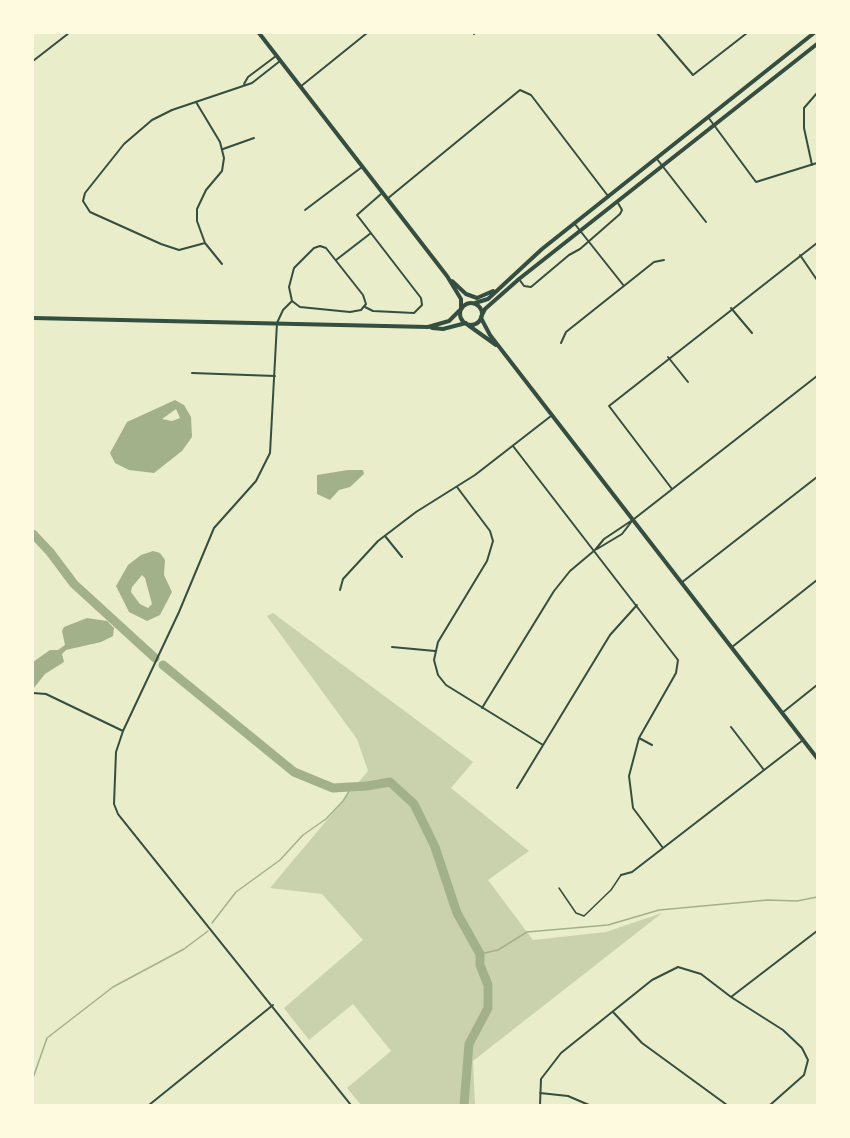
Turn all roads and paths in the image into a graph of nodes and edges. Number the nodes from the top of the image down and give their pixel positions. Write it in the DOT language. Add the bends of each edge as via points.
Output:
graph roads {
  1 [pos="69,33"];
  2 [pos="259,33"];
  3 [pos="367,33"];
  4 [pos="657,33"];
  5 [pos="747,33"];
  6 [pos="814,33"];
  7 [pos="817,44"];
  8 [pos="276,56"];
  9 [pos="33,61"];
  10 [pos="280,61"];
  11 [pos="244,84"];
  12 [pos="300,87"];
  13 [pos="817,93"];
  14 [pos="196,102"];
  15 [pos="708,117"];
  16 [pos="715,126"];
  17 [pos="254,138"];
  18 [pos="223,149"];
  19 [pos="657,159"];
  20 [pos="817,163"];
  21 [pos="812,165"];
  22 [pos="362,167"];
  23 [pos="663,167"];
  24 [pos="382,193"];
  25 [pos="609,196"];
  26 [pos="387,199"];
  27 [pos="617,202"];
  28 [pos="305,210"];
  29 [pos="706,222"];
  30 [pos="574,223"];
  31 [pos="580,231"];
  32 [pos="371,233"];
  33 [pos="589,242"];
  34 [pos="205,243"];
  35 [pos="817,243"];
  36 [pos="800,255"];
  37 [pos="336,260"];
  38 [pos="664,260"];
  39 [pos="222,264"];
  40 [pos="447,276"];
  41 [pos="519,279"];
  42 [pos="817,280"];
  43 [pos="501,285"];
  44 [pos="624,286"];
  45 [pos="466,294"];
  46 [pos="292,301"];
  47 [pos="475,303"];
  48 [pos="365,307"];
  49 [pos="731,308"];
  50 [pos="461,310"];
  51 [pos="481,317"];
  52 [pos="33,318"];
  53 [pos="277,323"];
  54 [pos="467,324"];
  55 [pos="428,327"];
  56 [pos="752,333"];
  57 [pos="561,343"];
  58 [pos="502,349"];
  59 [pos="668,357"];
  60 [pos="192,373"];
  61 [pos="275,376"];
  62 [pos="817,376"];
  63 [pos="688,382"];
  64 [pos="553,414"];
  65 [pos="513,446"];
  66 [pos="817,478"];
  67 [pos="457,487"];
  68 [pos="672,489"];
  69 [pos="634,519"];
  70 [pos="385,536"];
  71 [pos="595,550"];
  72 [pos="402,557"];
  73 [pos="817,580"];
  74 [pos="681,583"];
  75 [pos="340,590"];
  76 [pos="637,605"];
  77 [pos="392,647"];
  78 [pos="732,648"];
  79 [pos="435,651"];
  80 [pos="817,685"];
  81 [pos="33,693"];
  82 [pos="482,708"];
  83 [pos="782,712"];
  84 [pos="732,727"];
  85 [pos="123,731"];
  86 [pos="639,738"];
  87 [pos="803,740"];
  88 [pos="543,745"];
  89 [pos="652,745"];
  90 [pos="817,758"];
  91 [pos="764,770"];
  92 [pos="517,788"];
  93 [pos="663,848"];
  94 [pos="621,875"];
  95 [pos="559,888"];
  96 [pos="817,931"];
  97 [pos="731,997"];
  98 [pos="273,1005"];
  99 [pos="613,1011"];
  100 [pos="539,1092"];
  101 [pos="149,1105"];
  102 [pos="351,1105"];
  103 [pos="540,1105"];
  104 [pos="590,1105"];
  105 [pos="727,1105"];
  106 [pos="770,1105"];
  1 -- 9 [label="street"];
  2 -- 8 [label="main road"];
  3 -- 12 [label="street"];
  4 -- 5 [label="street" via="688,73 694,74"];
  6 -- 15 [label="main road"];
  7 -- 16 [label="main road"];
  8 -- 10 [label="main road"];
  8 -- 11 [label="street"];
  10 -- 11 [label="street" via="253,83"];
  10 -- 12 [label="main road"];
  11 -- 14 [label="street"];
  12 -- 22 [label="main road"];
  13 -- 21 [label="street" via="804,108"];
  14 -- 18 [label="street"];
  14 -- 34 [label="street" via="152,120 133,136 85,193 83,201 90,212 175,250"];
  15 -- 16 [label="street"];
  15 -- 19 [label="main road"];
  16 -- 21 [label="street" via="756,183"];
  16 -- 23 [label="main road"];
  17 -- 18 [label="street"];
  18 -- 34 [label="street" via="224,168 201,197 197,209"];
  19 -- 23 [label="street"];
  19 -- 25 [label="main road"];
  20 -- 21 [label="street"];
  22 -- 24 [label="main road"];
  22 -- 28 [label="street"];
  23 -- 27 [label="main road"];
  23 -- 29 [label="street"];
  24 -- 26 [label="main road"];
  24 -- 32 [label="street" via="357,213"];
  25 -- 26 [label="street" via="524,90 515,92"];
  25 -- 30 [label="main road"];
  26 -- 40 [label="main road"];
  27 -- 31 [label="main road"];
  27 -- 33 [label="street" via="620,214"];
  30 -- 31 [label="street"];
  30 -- 43 [label="main road"];
  31 -- 33 [label="street"];
  31 -- 41 [label="main road"];
  32 -- 37 [label="street"];
  32 -- 48 [label="street" via="422,304 414,313"];
  33 -- 41 [label="street" via="531,287"];
  33 -- 44 [label="street"];
  34 -- 39 [label="street"];
  35 -- 36 [label="street"];
  36 -- 42 [label="street"];
  36 -- 49 [label="street"];
  37 -- 46 [label="street" via="320,246 302,259 289,282"];
  37 -- 48 [label="street" via="363,295"];
  38 -- 44 [label="street" via="654,262"];
  40 -- 45 [label="main road"];
  40 -- 50 [label="main road" via="461,299"];
  41 -- 51 [label="main road"];
  43 -- 45 [label="main road" via="484,296"];
  43 -- 47 [label="main road" via="488,299"];
  44 -- 57 [label="street" via="566,332"];
  45 -- 47 [label="main road"];
  46 -- 48 [label="street" via="300,307 350,312"];
  46 -- 53 [label="street"];
  47 -- 50 [label="main road" via="468,303"];
  47 -- 51 [label="main road"];
  49 -- 56 [label="street"];
  49 -- 59 [label="street"];
  50 -- 54 [label="main road" via="461,319"];
  50 -- 55 [label="main road" via="449,321"];
  51 -- 54 [label="main road" via="477,323"];
  51 -- 58 [label="main road"];
  52 -- 53 [label="main road"];
  53 -- 55 [label="main road"];
  53 -- 61 [label="street"];
  54 -- 55 [label="main road"];
  54 -- 58 [label="main road"];
  58 -- 64 [label="main road"];
  59 -- 63 [label="street"];
  59 -- 68 [label="street" via="609,406"];
  60 -- 61 [label="street"];
  61 -- 85 [label="street" via="266,463 256,481 214,528"];
  62 -- 68 [label="street"];
  64 -- 65 [label="street"];
  64 -- 69 [label="main road"];
  65 -- 67 [label="street"];
  65 -- 71 [label="street"];
  66 -- 74 [label="street"];
  67 -- 70 [label="street"];
  67 -- 79 [label="street" via="490,531 493,541 487,561"];
  68 -- 69 [label="street"];
  69 -- 71 [label="street" via="604,539"];
  69 -- 71 [label="street" via="622,534"];
  69 -- 74 [label="main road"];
  70 -- 72 [label="street"];
  70 -- 75 [label="street" via="353,567"];
  71 -- 76 [label="street"];
  71 -- 82 [label="street" via="554,591"];
  73 -- 78 [label="street"];
  74 -- 78 [label="main road"];
  76 -- 86 [label="street" via="678,660 676,673"];
  76 -- 88 [label="street" via="610,635"];
  77 -- 79 [label="street"];
  78 -- 83 [label="main road"];
  79 -- 82 [label="street" via="434,665 440,680"];
  80 -- 83 [label="street"];
  81 -- 85 [label="street" via="46,693"];
  82 -- 88 [label="street"];
  83 -- 87 [label="main road"];
  84 -- 91 [label="street"];
  85 -- 98 [label="street" via="116,752 116,810"];
  86 -- 89 [label="street"];
  86 -- 93 [label="street" via="629,776 630,798"];
  87 -- 90 [label="main road"];
  87 -- 91 [label="street"];
  88 -- 92 [label="street"];
  91 -- 93 [label="street"];
  93 -- 94 [label="street" via="632,872"];
  94 -- 95 [label="lane" via="584,916 576,914"];
  96 -- 97 [label="street"];
  97 -- 99 [label="street" via="695,970 672,969"];
  97 -- 106 [label="street" via="783,1030 802,1048 808,1060 804,1075"];
  98 -- 101 [label="street"];
  98 -- 102 [label="street"];
  99 -- 100 [label="street" via="553,1060 544,1072"];
  99 -- 105 [label="street" via="642,1042"];
  100 -- 103 [label="street"];
  100 -- 104 [label="street" via="568,1096"];
}
